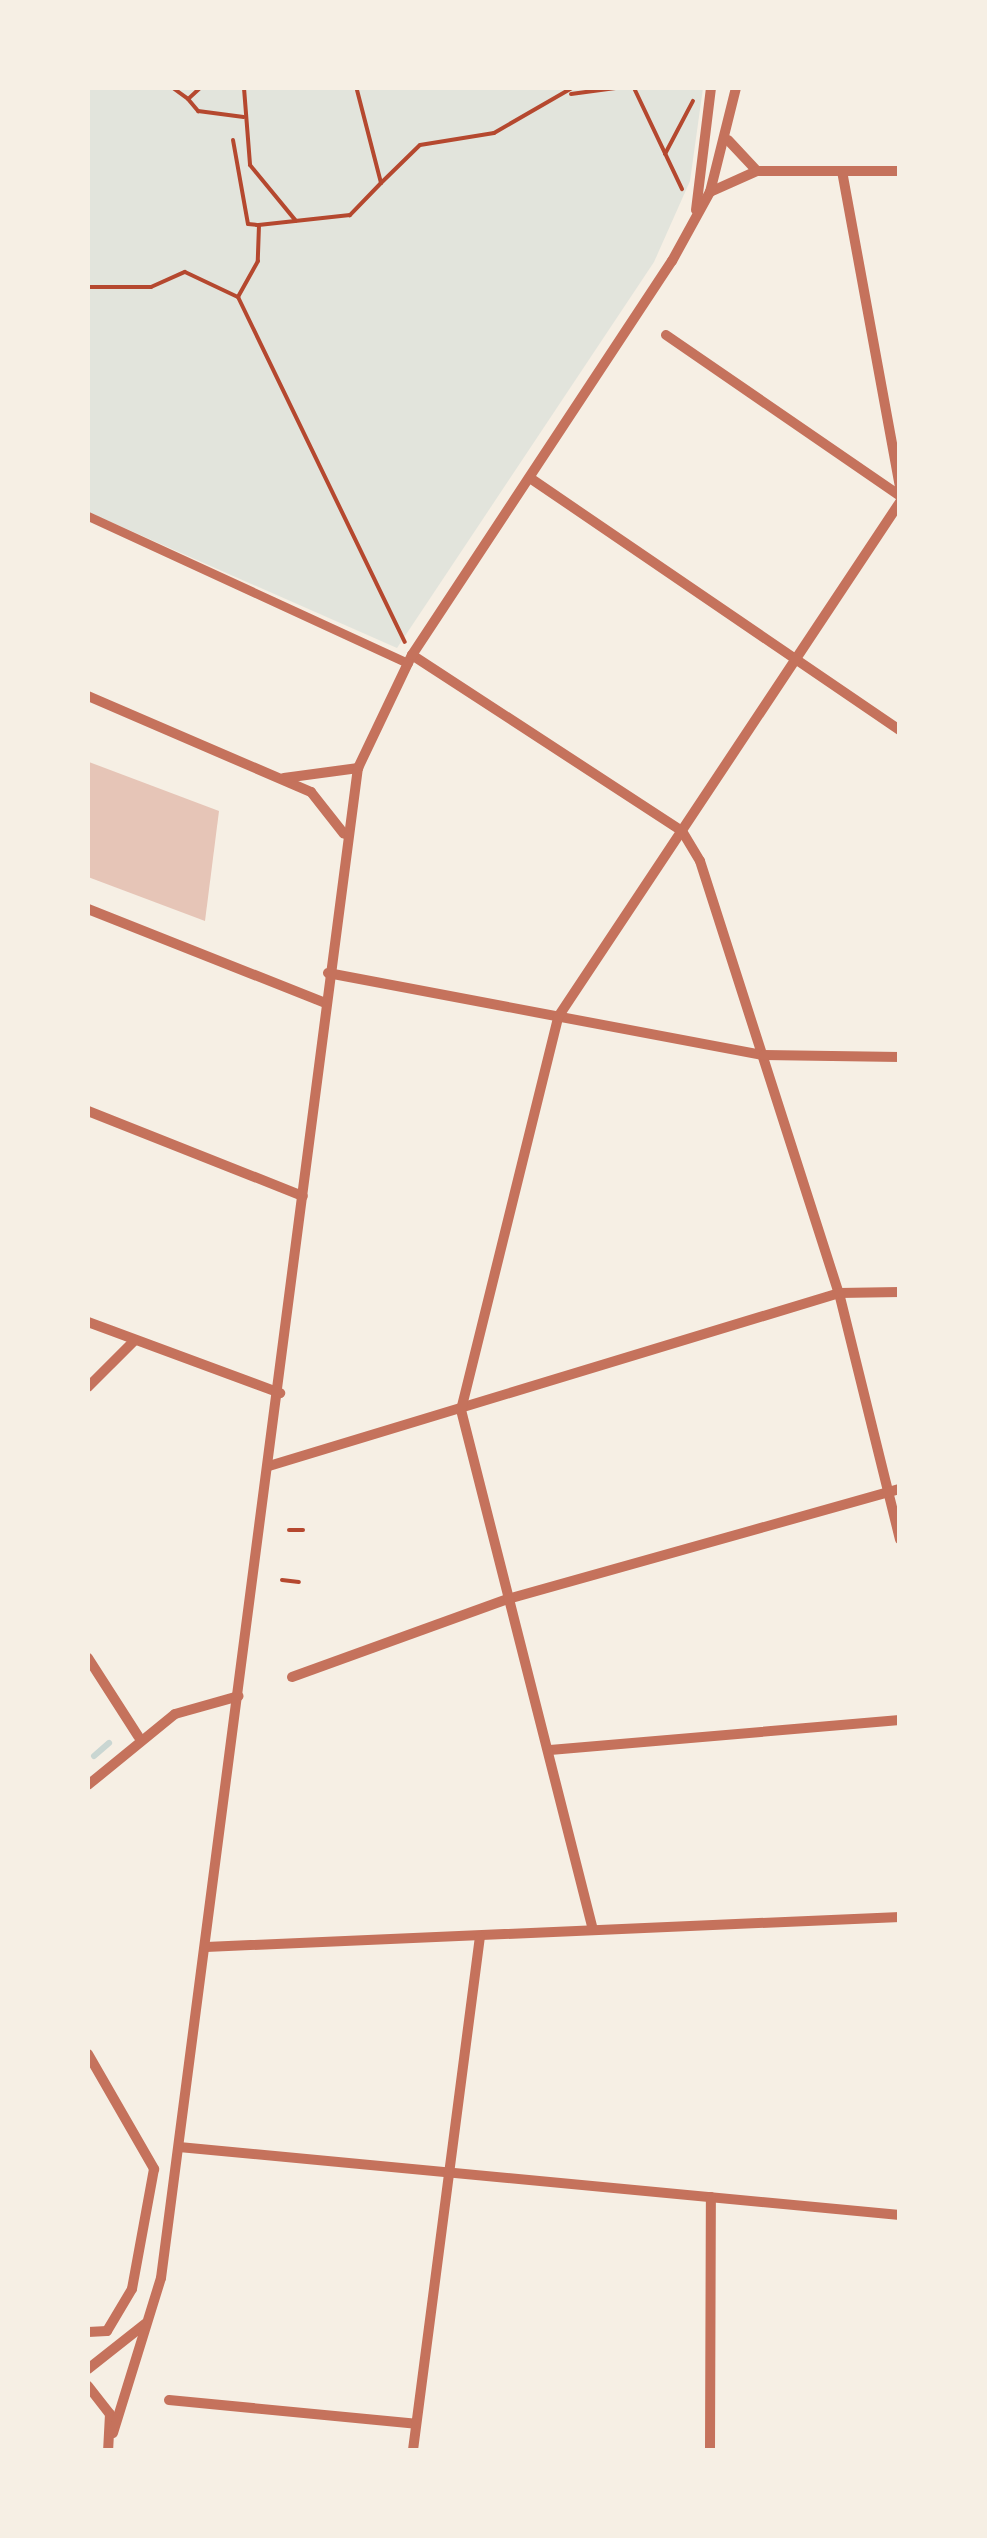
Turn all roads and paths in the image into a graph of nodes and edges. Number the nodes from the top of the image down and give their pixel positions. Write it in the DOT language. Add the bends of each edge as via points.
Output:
graph roads {
  1 [pos="173,88"];
  2 [pos="200,88"];
  3 [pos="244,88"];
  4 [pos="330,88"];
  5 [pos="616,88"];
  6 [pos="634,88"];
  7 [pos="711,88"];
  8 [pos="736,88"];
  9 [pos="358,89"];
  10 [pos="571,91"];
  11 [pos="188,99"];
  12 [pos="244,116"];
  13 [pos="233,140"];
  14 [pos="728,140"];
  15 [pos="665,154"];
  16 [pos="757,171"];
  17 [pos="842,171"];
  18 [pos="900,171"];
  19 [pos="381,182"];
  20 [pos="710,192"];
  21 [pos="684,193"];
  22 [pos="694,219"];
  23 [pos="296,221"];
  24 [pos="259,225"];
  25 [pos="88,287"];
  26 [pos="238,296"];
  27 [pos="666,335"];
  28 [pos="530,478"];
  29 [pos="900,488"];
  30 [pos="900,499"];
  31 [pos="88,516"];
  32 [pos="795,658"];
  33 [pos="410,659"];
  34 [pos="88,696"];
  35 [pos="900,730"];
  36 [pos="358,768"];
  37 [pos="282,778"];
  38 [pos="682,831"];
  39 [pos="344,834"];
  40 [pos="88,910"];
  41 [pos="328,973"];
  42 [pos="325,1003"];
  43 [pos="558,1018"];
  44 [pos="764,1055"];
  45 [pos="900,1057"];
  46 [pos="88,1111"];
  47 [pos="303,1196"];
  48 [pos="900,1292"];
  49 [pos="839,1293"];
  50 [pos="88,1322"];
  51 [pos="133,1342"];
  52 [pos="88,1387"];
  53 [pos="280,1393"];
  54 [pos="461,1410"];
  55 [pos="269,1466"];
  56 [pos="900,1489"];
  57 [pos="886,1490"];
  58 [pos="289,1530"];
  59 [pos="303,1530"];
  60 [pos="900,1540"];
  61 [pos="282,1580"];
  62 [pos="299,1582"];
  63 [pos="508,1599"];
  64 [pos="88,1658"];
  65 [pos="292,1677"];
  66 [pos="239,1696"];
  67 [pos="900,1720"];
  68 [pos="138,1736"];
  69 [pos="550,1750"];
  70 [pos="88,1785"];
  71 [pos="900,1917"];
  72 [pos="593,1930"];
  73 [pos="480,1936"];
  74 [pos="206,1947"];
  75 [pos="88,2054"];
  76 [pos="179,2147"];
  77 [pos="448,2172"];
  78 [pos="711,2197"];
  79 [pos="900,2215"];
  80 [pos="146,2324"];
  81 [pos="88,2332"];
  82 [pos="88,2369"];
  83 [pos="88,2386"];
  84 [pos="169,2400"];
  85 [pos="416,2424"];
  86 [pos="113,2433"];
  87 [pos="111,2449"];
  88 [pos="413,2450"];
  89 [pos="710,2450"];
  1 -- 11 [label="path"];
  2 -- 11 [label="path"];
  3 -- 12 [label="path"];
  4 -- 9 [label="path"];
  5 -- 10 [label="path"];
  6 -- 15 [label="path"];
  7 -- 15 [label="path" via="698,90"];
  7 -- 22 [label="street"];
  8 -- 14 [label="street"];
  9 -- 19 [label="path"];
  10 -- 19 [label="path" via="494,133 420,145"];
  11 -- 12 [label="path" via="198,111"];
  12 -- 23 [label="path" via="250,165"];
  13 -- 24 [label="path" via="248,224"];
  14 -- 16 [label="street"];
  14 -- 20 [label="street"];
  15 -- 21 [label="path"];
  16 -- 17 [label="street"];
  16 -- 20 [label="street"];
  17 -- 18 [label="street"];
  17 -- 29 [label="street"];
  19 -- 23 [label="path" via="350,215"];
  20 -- 22 [label="street"];
  22 -- 28 [label="street"];
  23 -- 24 [label="path"];
  24 -- 26 [label="path" via="258,261"];
  25 -- 26 [label="path" via="151,287 186,272"];
  26 -- 33 [label="path"];
  27 -- 30 [label="street"];
  28 -- 32 [label="street"];
  28 -- 33 [label="street"];
  30 -- 32 [label="street"];
  31 -- 33 [label="street"];
  32 -- 35 [label="street"];
  32 -- 38 [label="street"];
  33 -- 36 [label="street"];
  33 -- 38 [label="street"];
  34 -- 37 [label="street"];
  36 -- 37 [label="street"];
  36 -- 39 [label="street"];
  37 -- 39 [label="street" via="311,792"];
  38 -- 43 [label="street"];
  38 -- 44 [label="street"];
  39 -- 41 [label="street"];
  40 -- 42 [label="street"];
  41 -- 42 [label="street"];
  41 -- 43 [label="street"];
  42 -- 47 [label="street"];
  43 -- 44 [label="street"];
  43 -- 54 [label="street"];
  44 -- 45 [label="street"];
  44 -- 49 [label="street"];
  46 -- 47 [label="street"];
  47 -- 53 [label="street"];
  48 -- 49 [label="street"];
  49 -- 54 [label="street"];
  49 -- 57 [label="street"];
  50 -- 51 [label="street"];
  51 -- 52 [label="street"];
  51 -- 53 [label="street"];
  53 -- 55 [label="street"];
  54 -- 55 [label="street"];
  54 -- 63 [label="street"];
  55 -- 66 [label="street"];
  56 -- 57 [label="street"];
  57 -- 60 [label="street"];
  57 -- 63 [label="street"];
  58 -- 59 [label="path"];
  61 -- 62 [label="path"];
  63 -- 65 [label="street"];
  63 -- 69 [label="street"];
  64 -- 68 [label="street"];
  66 -- 68 [label="street" via="175,1714"];
  66 -- 74 [label="street"];
  67 -- 69 [label="street"];
  68 -- 70 [label="street"];
  69 -- 72 [label="street"];
  71 -- 72 [label="street"];
  72 -- 73 [label="street"];
  73 -- 74 [label="street"];
  73 -- 77 [label="street"];
  74 -- 76 [label="street"];
  75 -- 81 [label="street" via="154,2169 132,2289 107,2330"];
  76 -- 77 [label="street"];
  76 -- 80 [label="street"];
  77 -- 78 [label="street"];
  77 -- 85 [label="street"];
  78 -- 79 [label="street"];
  78 -- 89 [label="street"];
  80 -- 82 [label="street"];
  80 -- 86 [label="street"];
  83 -- 86 [label="street"];
  84 -- 85 [label="street"];
  85 -- 88 [label="street"];
  86 -- 87 [label="street"];
}
